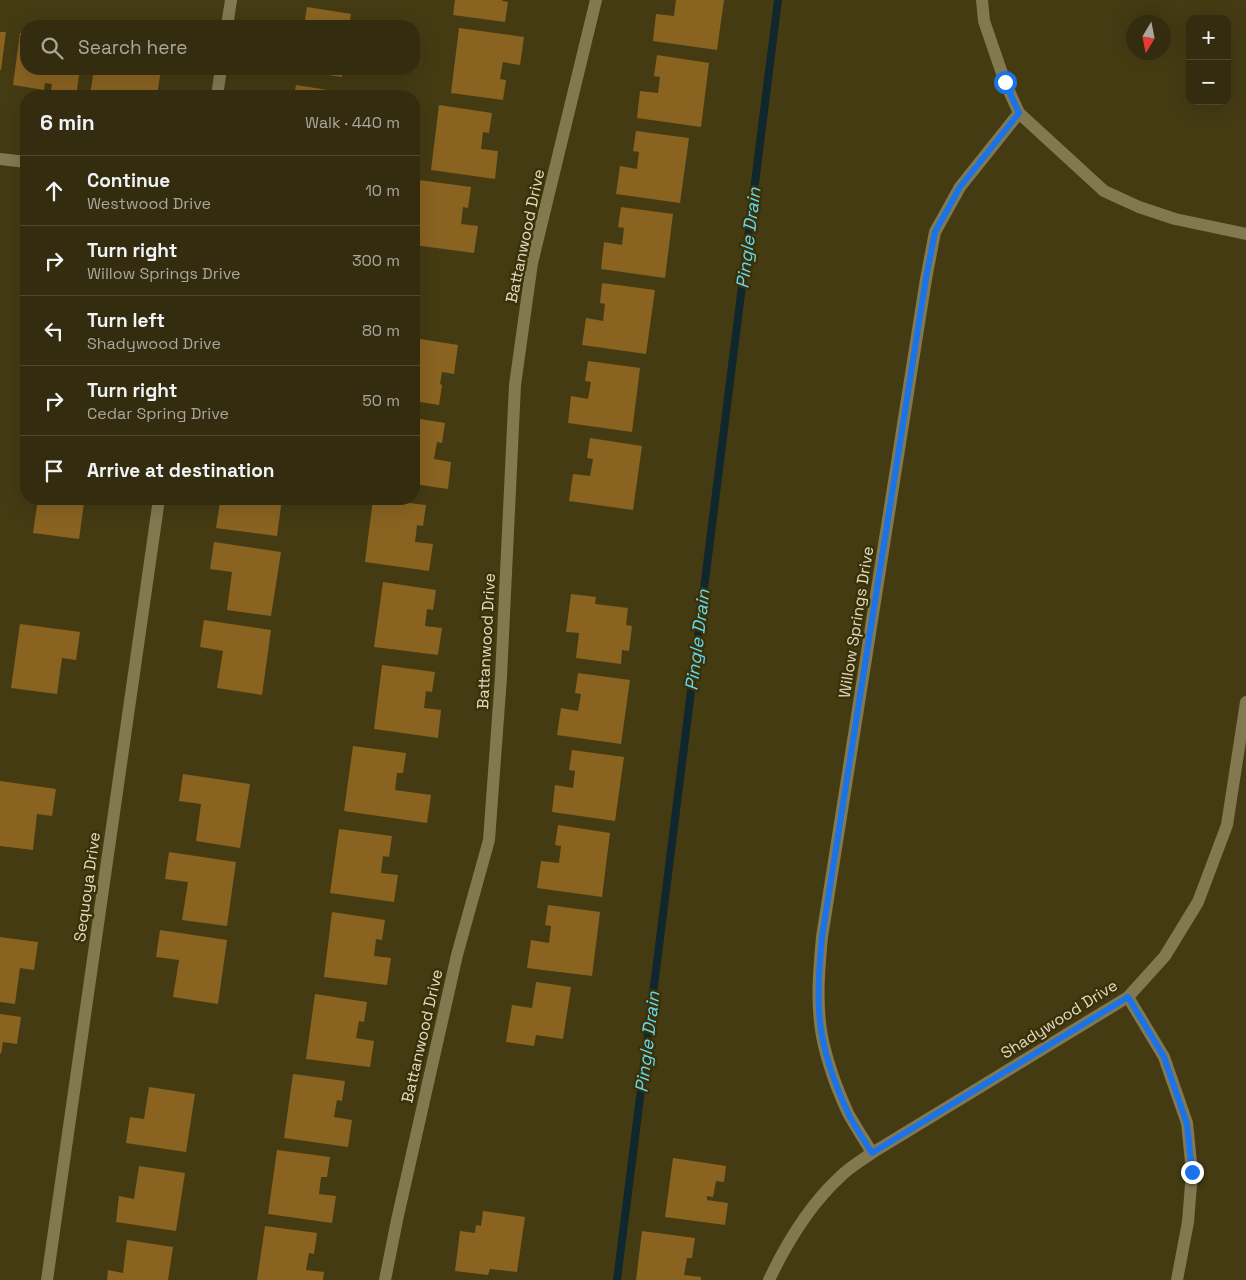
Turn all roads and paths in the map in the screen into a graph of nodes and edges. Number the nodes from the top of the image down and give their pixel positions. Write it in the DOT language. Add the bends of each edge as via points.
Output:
graph roads {
  1 [pos="231,0"];
  2 [pos="596,0"];
  3 [pos="982,0"];
  4 [pos="228,20"];
  5 [pos="220,75"];
  6 [pos="218,90"];
  7 [pos="1019,113"];
  8 [pos="0,159"];
  9 [pos="20,161"];
  10 [pos="1246,234"];
  11 [pos="158,505"];
  12 [pos="1246,702"];
  13 [pos="1128,997"];
  14 [pos="872,1153"];
  15 [pos="47,1280"];
  16 [pos="385,1280"];
  17 [pos="769,1280"];
  18 [pos="1177,1280"];
  1 -- 4 [label="street"];
  2 -- 16 [label="street, Battanwood Drive" via="532,263 515,385 501,677 489,840 457,955"];
  3 -- 7 [label="street" via="984,21"];
  5 -- 6 [label="street"];
  7 -- 10 [label="street" via="1104,192 1175,219"];
  7 -- 14 [label="street, Willow Springs Drive" via="960,187 935,232 822,937 819,984 826,1055 849,1114"];
  8 -- 9 [label="street"];
  11 -- 15 [label="street, Sequoya Drive"];
  12 -- 13 [label="street, Shadywood Drive" via="1227,825 1198,902 1165,956"];
  13 -- 14 [label="street, Shadywood Drive"];
  13 -- 18 [label="street" via="1164,1057 1187,1124 1192,1172 1188,1222"];
  14 -- 17 [label="street, Shadywood Drive" via="841,1175 816,1202 796,1229"];
}
